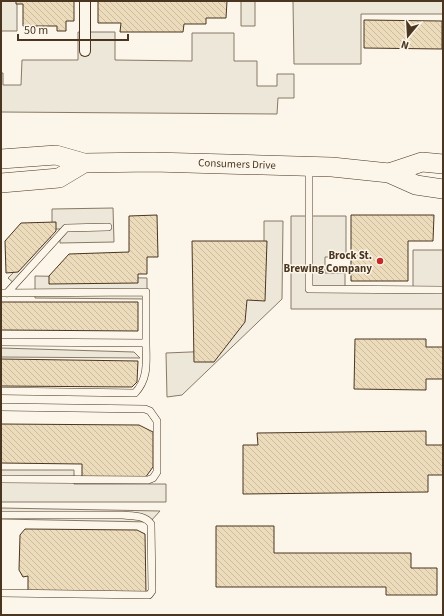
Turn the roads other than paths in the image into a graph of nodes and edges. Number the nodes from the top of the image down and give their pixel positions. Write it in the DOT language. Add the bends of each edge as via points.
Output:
graph roads {
  1 [pos="85,1"];
  2 [pos="85,51"];
  3 [pos="1,159"];
  4 [pos="84,163"];
  5 [pos="443,164"];
  6 [pos="309,167"];
  7 [pos="389,173"];
  8 [pos="1,183"];
  9 [pos="443,188"];
  10 [pos="108,227"];
  11 [pos="443,290"];
  12 [pos="4,293"];
  13 [pos="1,342"];
  14 [pos="146,343"];
  15 [pos="1,391"];
  16 [pos="1,407"];
  17 [pos="1,479"];
  18 [pos="1,515"];
  19 [pos="1,593"];
  1 -- 2 [label="street"];
  3 -- 4 [label="main road, Consumers Drive" via="56,155"];
  4 -- 6 [label="main road, Consumers Drive" via="153,162"];
  4 -- 8 [label="main road" via="59,178"];
  5 -- 7 [label="main road, Consumers Drive" via="422,162"];
  6 -- 7 [label="main road, Consumers Drive"];
  6 -- 11 [label="lane" via="309,289"];
  7 -- 9 [label="main road, Consumers Drive" via="416,185"];
  10 -- 12 [label="lane" via="66,228"];
  12 -- 14 [label="lane" via="146,292"];
  13 -- 14 [label="lane"];
  14 -- 15 [label="lane" via="145,376 135,393"];
  16 -- 17 [label="lane" via="150,411 157,421 157,472 148,480"];
  18 -- 19 [label="lane" via="123,515 148,519 151,524 152,591 149,595"];
}
